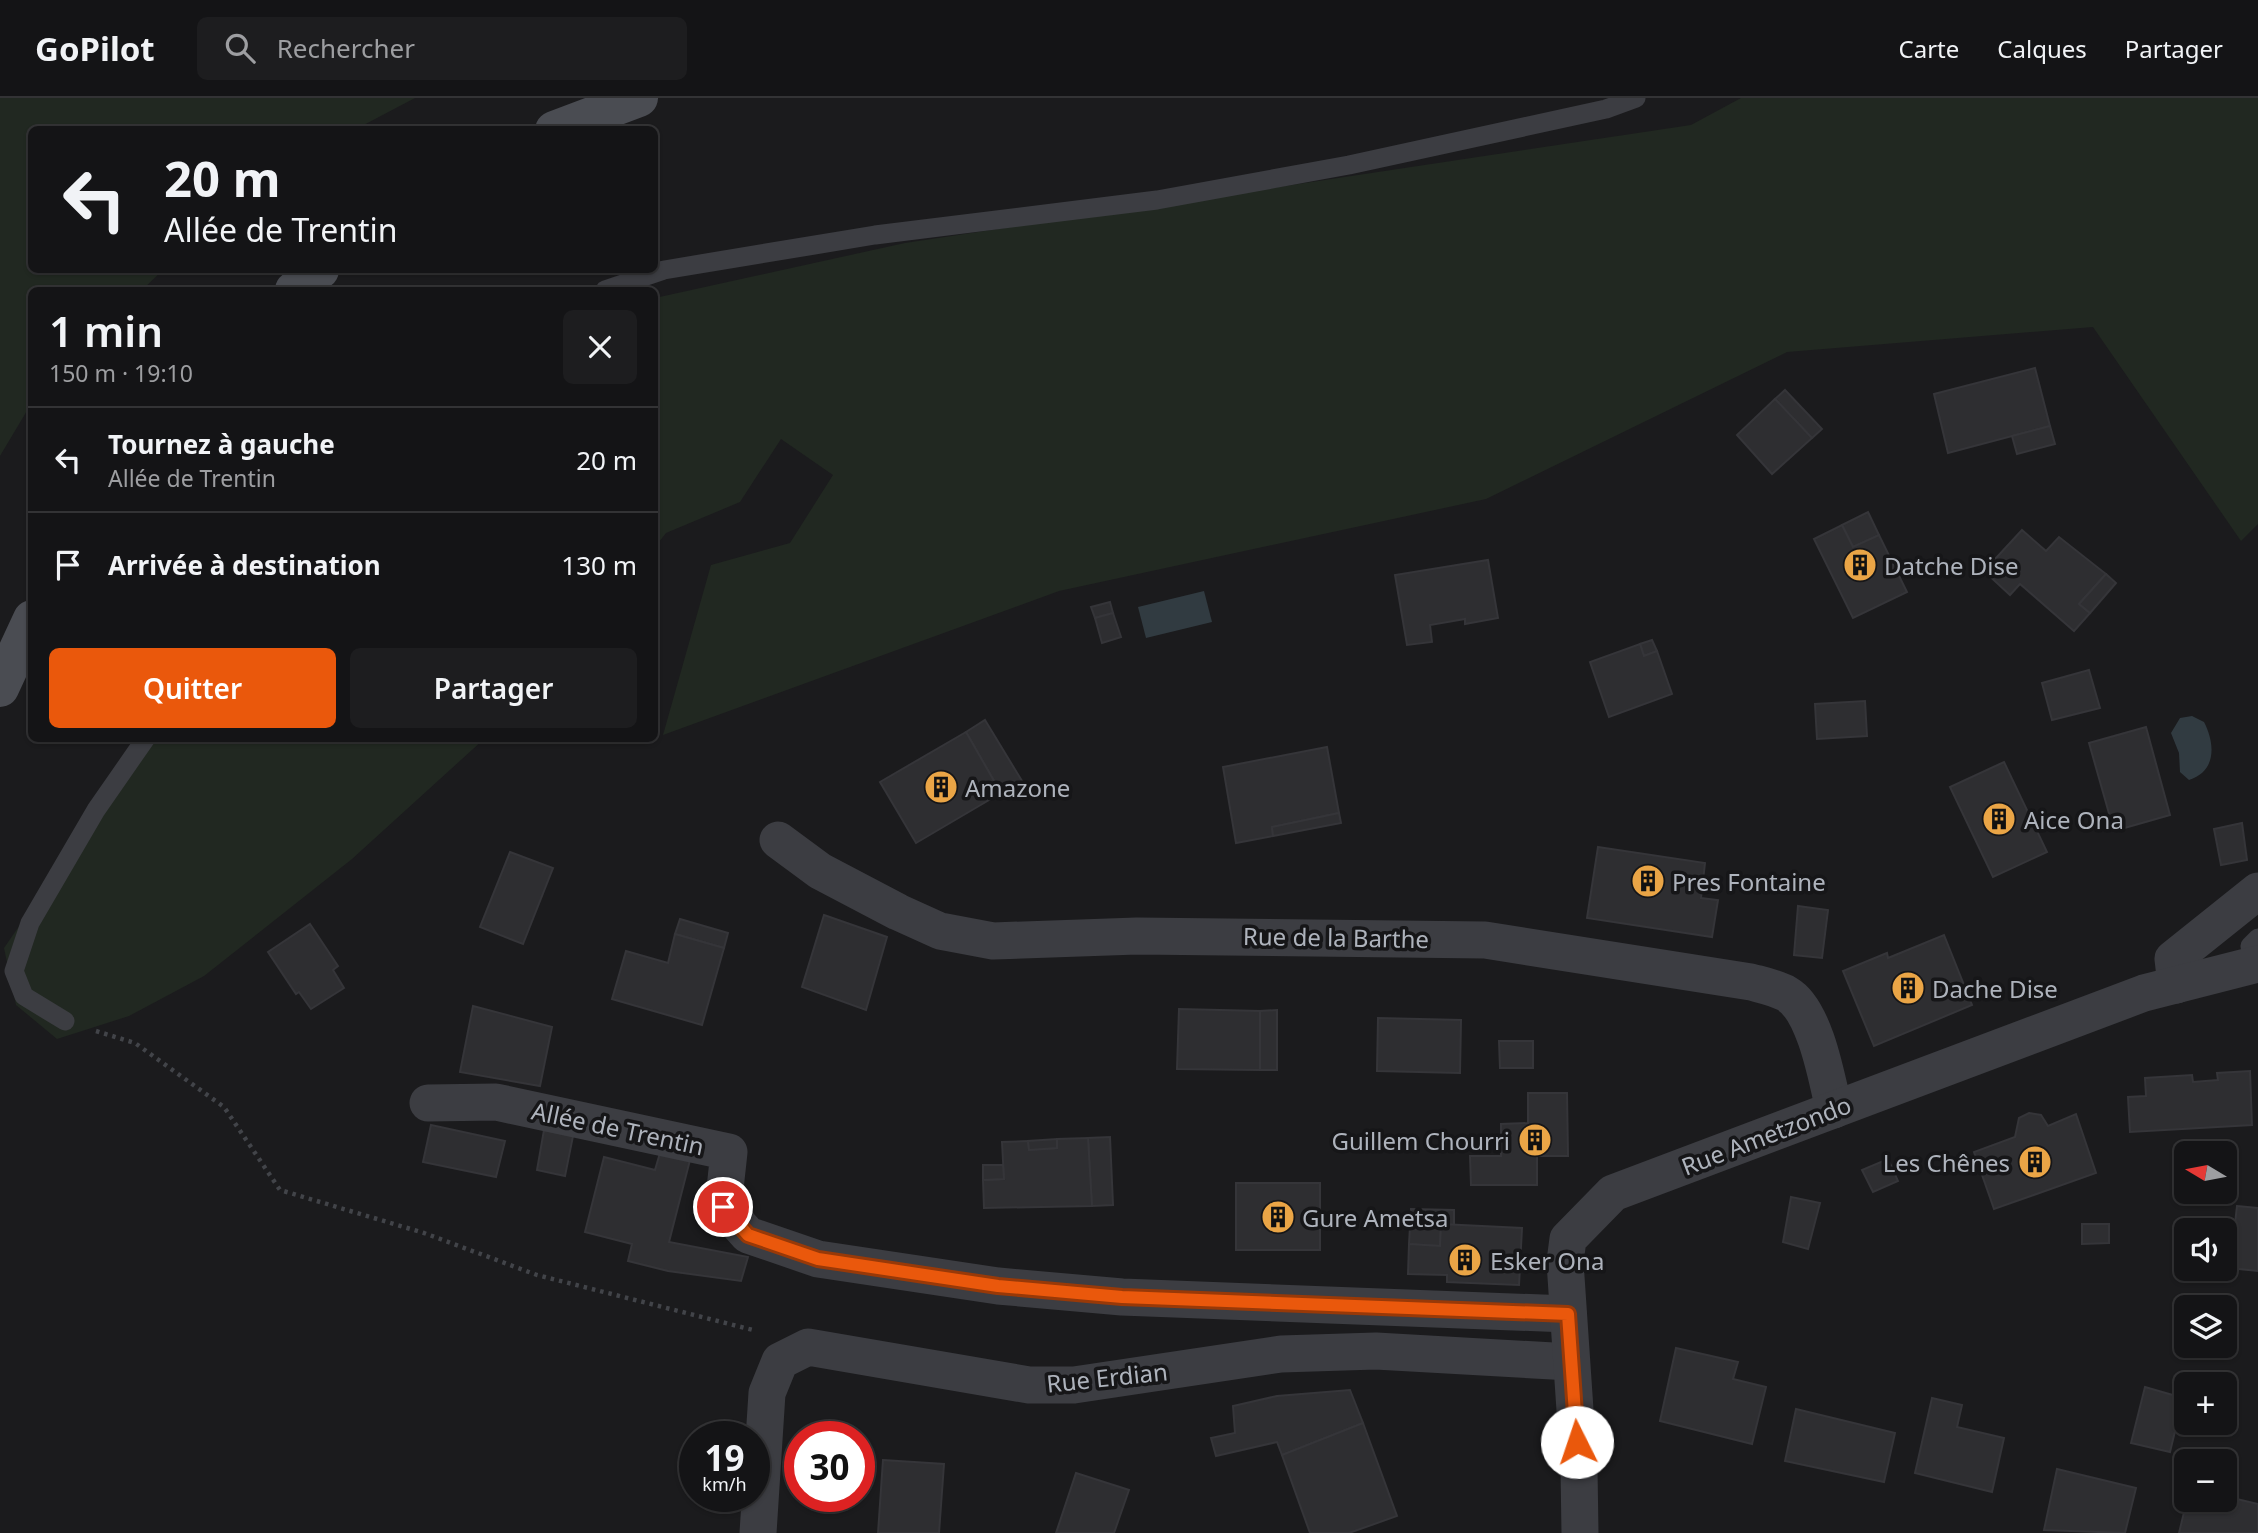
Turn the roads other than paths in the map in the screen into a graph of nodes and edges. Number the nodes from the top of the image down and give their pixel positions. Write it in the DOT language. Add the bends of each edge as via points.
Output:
graph roads {
  1 [pos="639,98"];
  2 [pos="1636,98"];
  3 [pos="565,126"];
  4 [pos="658,272"];
  5 [pos="316,273"];
  6 [pos="655,273"];
  7 [pos="298,287"];
  8 [pos="614,287"];
  9 [pos="28,628"];
  10 [pos="0,688"];
  11 [pos="143,742"];
  12 [pos="778,840"];
  13 [pos="2258,891"];
  14 [pos="2256,955"];
  15 [pos="2176,985"];
  16 [pos="65,1021"];
  17 [pos="428,1103"];
  18 [pos="1834,1110"];
  19 [pos="1568,1314"];
  20 [pos="1571,1362"];
  21 [pos="758,1533"];
  22 [pos="1580,1533"];
  1 -- 3 [label="main road"];
  2 -- 4 [label="lane" via="1606,109 1335,167 1157,200 875,235"];
  5 -- 7 [label="main road"];
  6 -- 8 [label="lane"];
  9 -- 10 [label="main road"];
  11 -- 16 [label="lane" via="96,810 30,923 14,971 24,996"];
  12 -- 18 [label="street, Rue de la Barthe" via="820,871 898,912 940,931 993,941 1137,936 1485,940 1751,982 1787,994 1800,1005 1810,1023"];
  13 -- 15 [label="street" via="2174,960"];
  14 -- 15 [label="street, Rue Ametzondo"];
  15 -- 18 [label="street, Rue Ametzondo"];
  17 -- 19 [label="street, Allée de Trentin" via="496,1102 729,1152 723,1207 748,1235 818,1259 998,1286 1122,1297"];
  18 -- 19 [label="street, Rue Ametzondo" via="1613,1193 1568,1239"];
  19 -- 20 [label="street, Rue Ametzondo"];
  20 -- 21 [label="street, Rue Erdian" via="1376,1352 1281,1354 1073,1385 1029,1385 808,1347 780,1361 767,1393"];
  20 -- 22 [label="street, Rue Ametzondo"];
}
